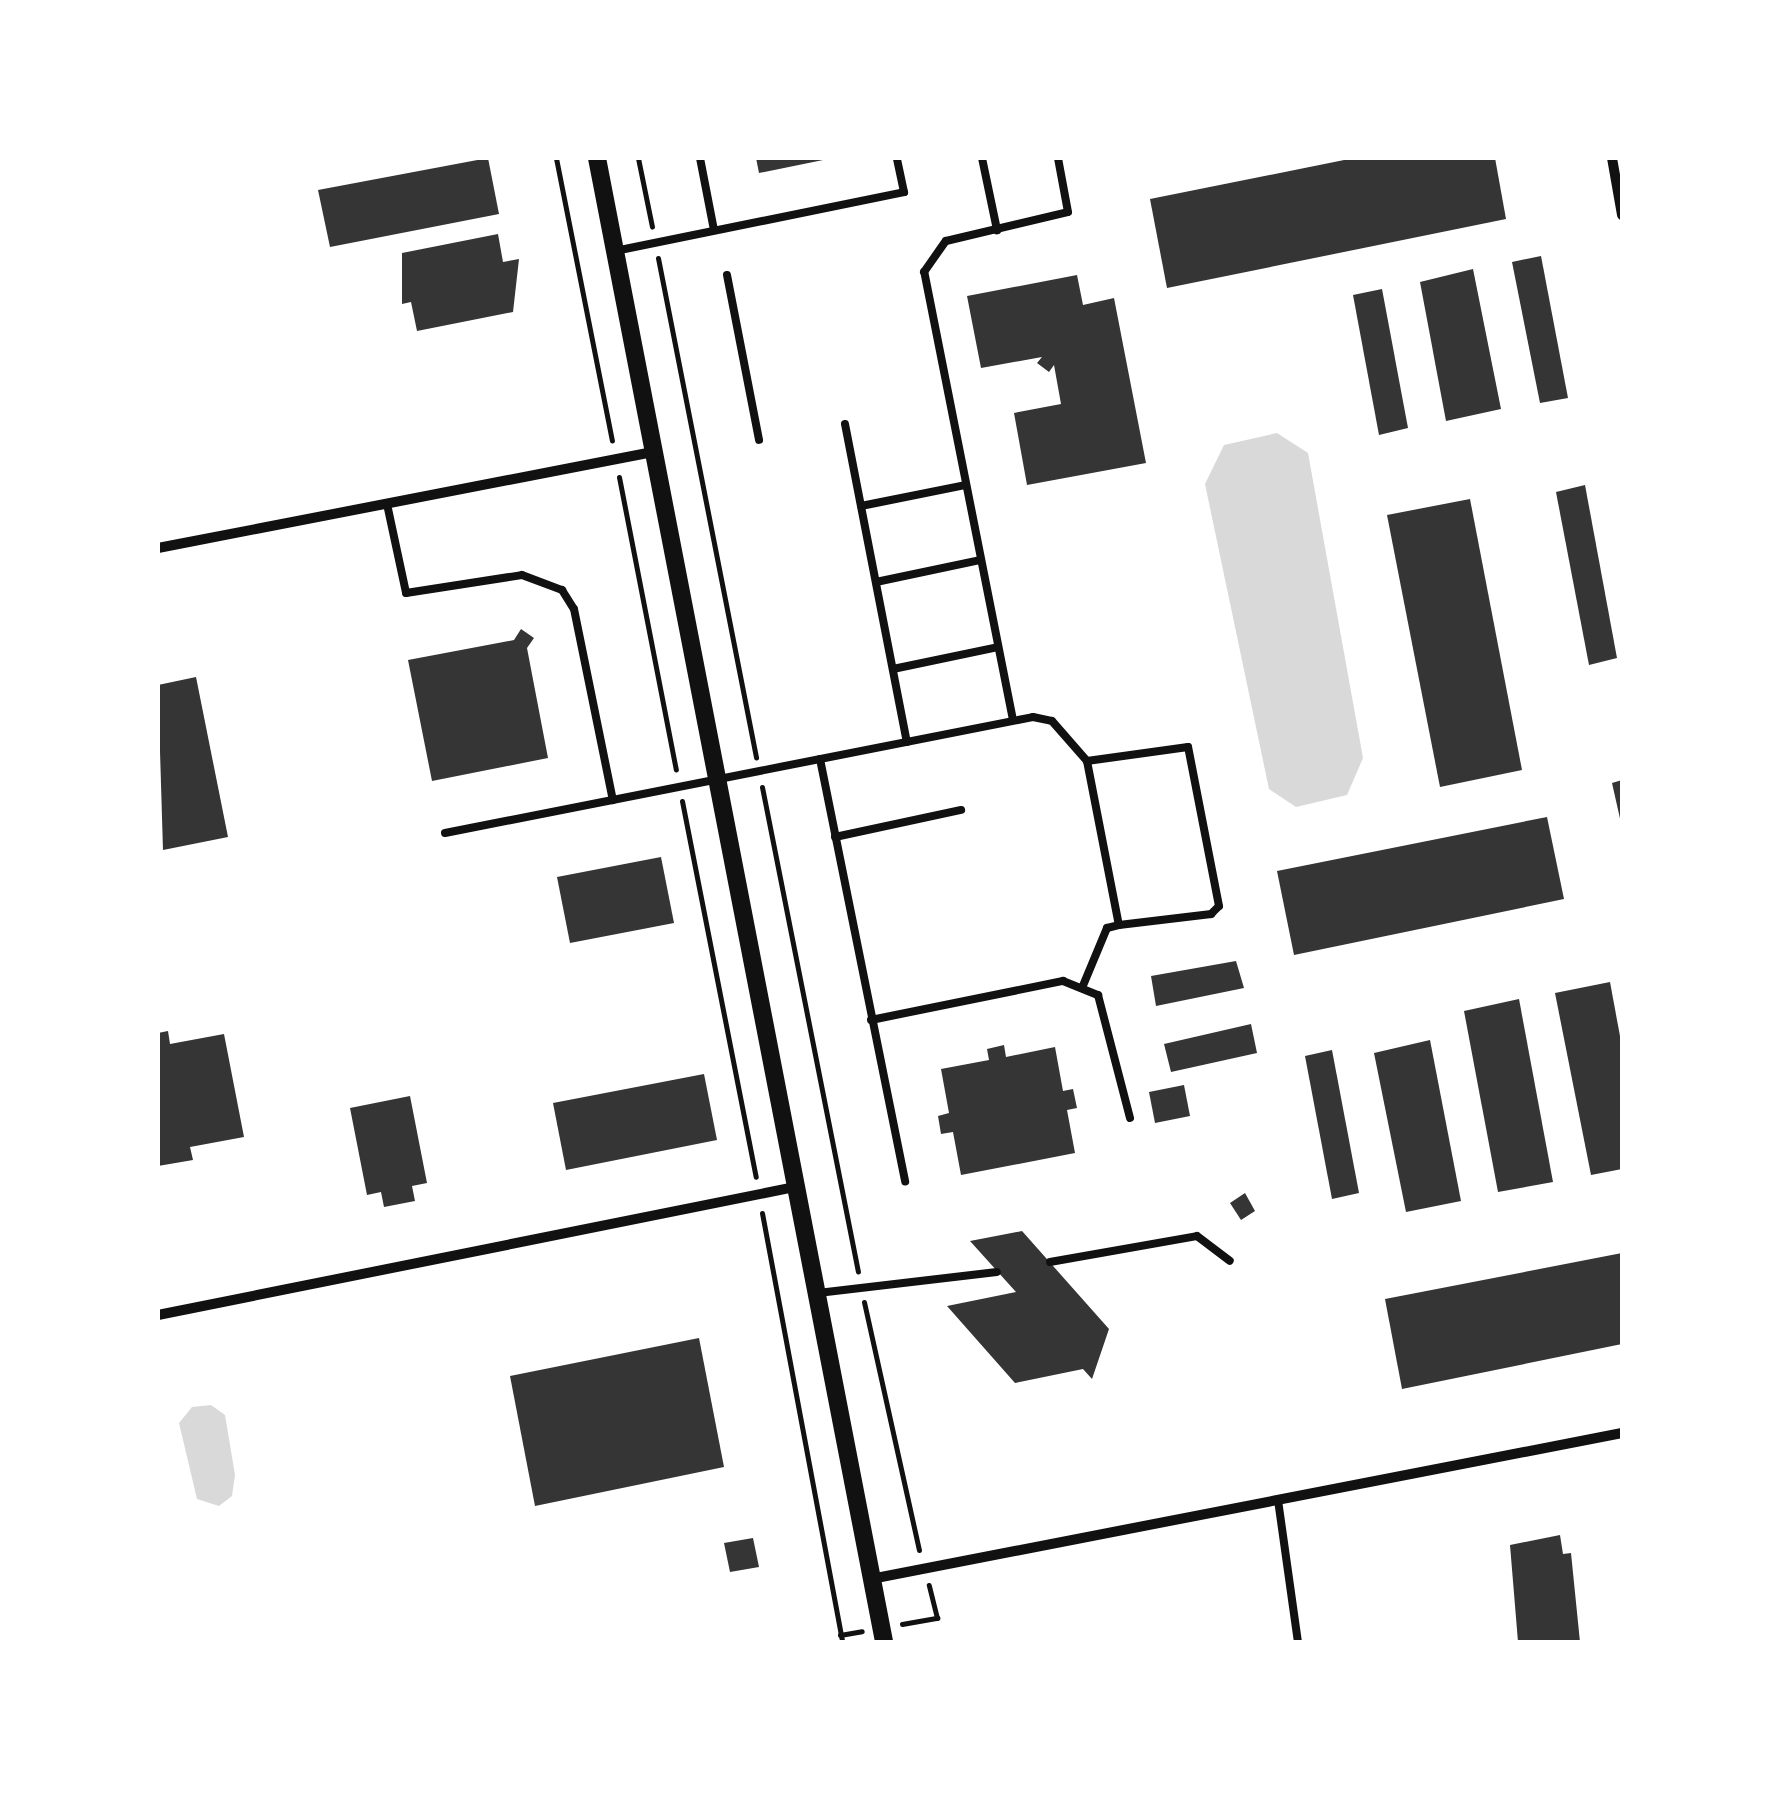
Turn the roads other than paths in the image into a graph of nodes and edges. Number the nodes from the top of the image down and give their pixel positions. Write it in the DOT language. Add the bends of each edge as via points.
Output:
graph roads {
  1 [pos="597,158"];
  2 [pos="700,158"];
  3 [pos="897,158"];
  4 [pos="982,158"];
  5 [pos="1058,158"];
  6 [pos="1612,158"];
  7 [pos="1622,214"];
  8 [pos="714,230"];
  9 [pos="997,230"];
  10 [pos="615,251"];
  11 [pos="728,275"];
  12 [pos="845,424"];
  13 [pos="759,440"];
  14 [pos="653,452"];
  15 [pos="965,485"];
  16 [pos="386,504"];
  17 [pos="861,506"];
  18 [pos="158,548"];
  19 [pos="980,560"];
  20 [pos="876,582"];
  21 [pos="998,647"];
  22 [pos="892,669"];
  23 [pos="1014,720"];
  24 [pos="907,742"];
  25 [pos="820,759"];
  26 [pos="1087,761"];
  27 [pos="716,780"];
  28 [pos="613,800"];
  29 [pos="961,810"];
  30 [pos="445,833"];
  31 [pos="835,837"];
  32 [pos="1120,925"];
  33 [pos="1082,988"];
  34 [pos="871,1020"];
  35 [pos="1130,1118"];
  36 [pos="905,1182"];
  37 [pos="795,1187"];
  38 [pos="1230,1261"];
  39 [pos="1050,1262"];
  40 [pos="997,1272"];
  41 [pos="815,1294"];
  42 [pos="158,1315"];
  43 [pos="1622,1433"];
  44 [pos="1278,1500"];
  45 [pos="871,1579"];
  46 [pos="884,1642"];
  47 [pos="1287,1642"];
  48 [pos="1298,1642"];
  1 -- 10 [label="street"];
  2 -- 8 [label="lane"];
  3 -- 8 [label="lane" via="904,192"];
  4 -- 9 [label="lane"];
  5 -- 9 [label="lane" via="1068,212"];
  6 -- 7 [label="street"];
  8 -- 10 [label="lane"];
  9 -- 15 [label="lane" via="946,241 924,272"];
  10 -- 14 [label="street"];
  11 -- 13 [label="lane"];
  12 -- 17 [label="lane"];
  14 -- 16 [label="street"];
  14 -- 27 [label="street"];
  15 -- 17 [label="lane"];
  15 -- 19 [label="lane"];
  16 -- 18 [label="street"];
  16 -- 28 [label="lane" via="406,593 522,575 562,590 574,609"];
  17 -- 20 [label="lane"];
  19 -- 20 [label="lane"];
  19 -- 21 [label="lane"];
  20 -- 22 [label="lane"];
  21 -- 22 [label="lane"];
  21 -- 23 [label="lane"];
  22 -- 24 [label="lane"];
  23 -- 24 [label="lane"];
  23 -- 26 [label="lane" via="1052,721"];
  24 -- 25 [label="lane"];
  25 -- 27 [label="lane"];
  25 -- 31 [label="lane"];
  26 -- 32 [label="lane"];
  26 -- 32 [label="lane" via="1177,742 1191,764 1219,906 1138,929"];
  27 -- 28 [label="lane"];
  27 -- 37 [label="street"];
  28 -- 30 [label="lane"];
  29 -- 31 [label="lane"];
  31 -- 34 [label="lane"];
  32 -- 33 [label="lane" via="1107,928"];
  33 -- 34 [label="lane" via="1063,981"];
  33 -- 35 [label="lane" via="1098,995"];
  34 -- 36 [label="lane"];
  37 -- 41 [label="street"];
  37 -- 42 [label="street"];
  38 -- 39 [label="lane" via="1197,1236"];
  40 -- 41 [label="lane"];
  41 -- 45 [label="street"];
  43 -- 44 [label="street"];
  44 -- 45 [label="street"];
  44 -- 48 [label="lane"];
  45 -- 46 [label="street"];
  47 -- 48 [label="lane"];
}
